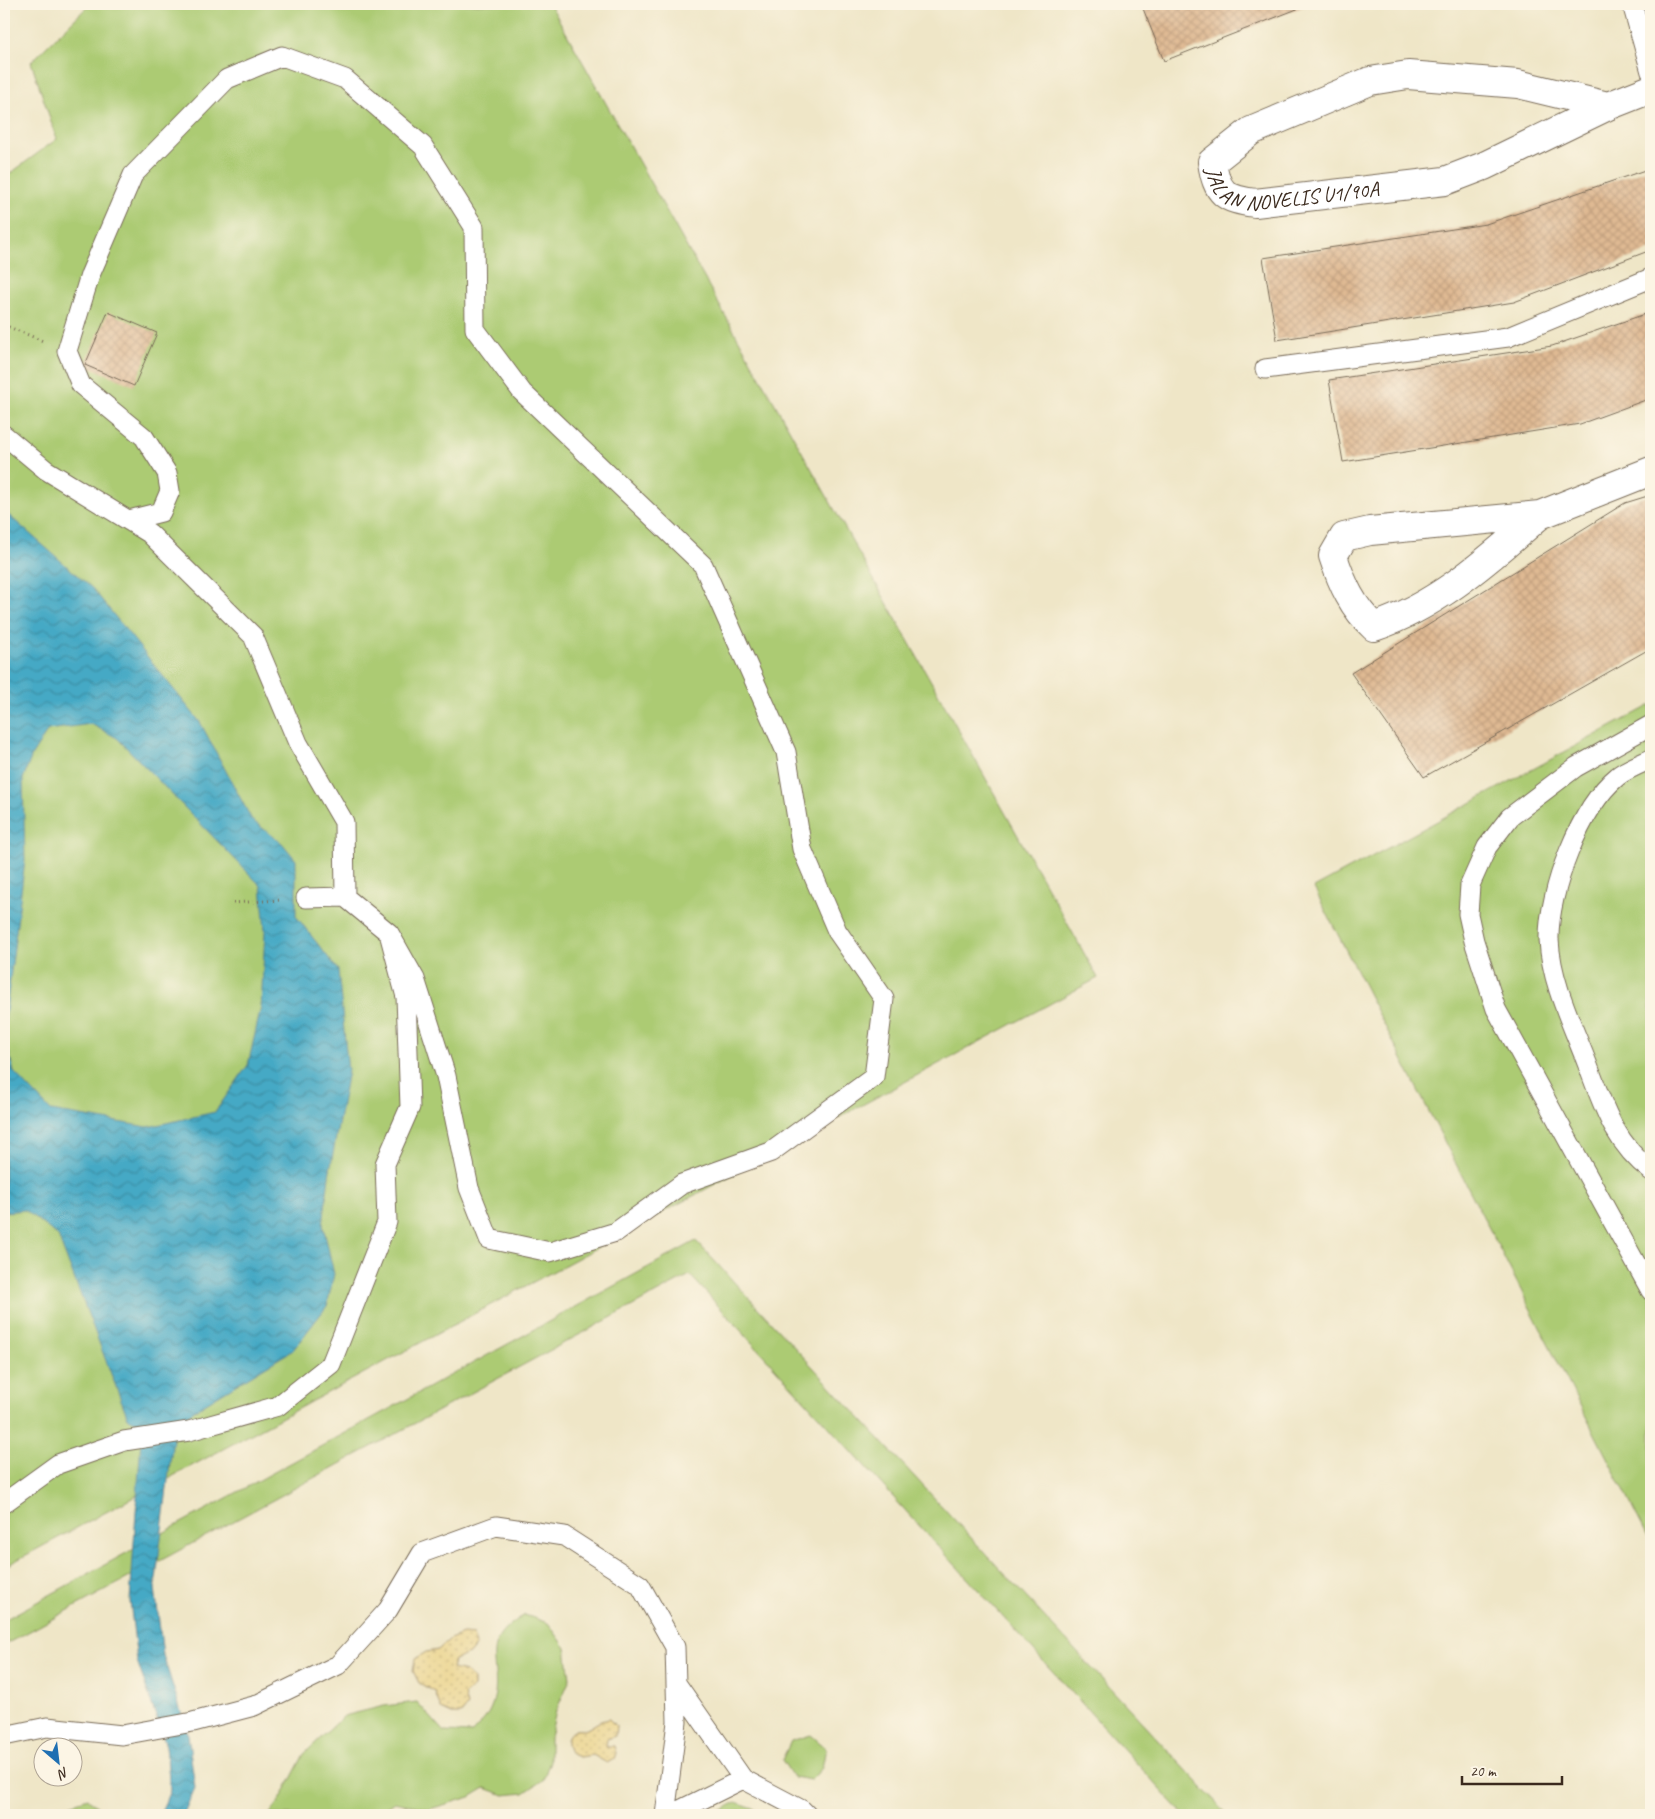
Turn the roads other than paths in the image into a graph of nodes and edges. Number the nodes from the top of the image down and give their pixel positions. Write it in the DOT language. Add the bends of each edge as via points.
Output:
graph roads {
  1 [pos="1632,4"];
  2 [pos="1651,72"];
  3 [pos="1651,89"];
  4 [pos="1608,106"];
  5 [pos="1651,278"];
  6 [pos="1265,369"];
  7 [pos="4,435"];
  8 [pos="1651,471"];
  9 [pos="1540,515"];
  10 [pos="129,520"];
  11 [pos="1651,725"];
  12 [pos="1651,759"];
  13 [pos="345,897"];
  14 [pos="306,898"];
  15 [pos="389,932"];
  16 [pos="1651,1171"];
  17 [pos="1651,1291"];
  18 [pos="4,1503"];
  19 [pos="676,1682"];
  20 [pos="4,1736"];
  21 [pos="743,1779"];
  22 [pos="665,1815"];
  23 [pos="670,1815"];
  24 [pos="807,1815"];
  1 -- 2 [label="lane"];
  3 -- 4 [label="street, JALAN NOVELIS U1/90A"];
  4 -- 4 [label="street, JALAN NOVELIS U1/90A" via="1484,166 1445,181 1256,203 1232,200 1215,183 1212,162 1250,131 1370,81 1408,75 1518,84"];
  5 -- 6 [label="lane" via="1508,336"];
  7 -- 10 [label="lane" via="46,470"];
  8 -- 9 [label="street"];
  9 -- 9 [label="street" via="1471,574 1400,618 1374,627 1359,613 1339,576 1333,556 1344,537 1370,531"];
  10 -- 13 [label="lane" via="149,533 253,636 298,743 344,822"];
  10 -- 15 [label="lane" via="161,512 170,491 167,473 144,437 81,385 67,351 90,275 133,175 227,79 282,56 345,79 423,146 474,227 475,329 522,392 703,565 786,752 802,849 837,931 884,999 874,1077 771,1152 682,1184 616,1232 550,1252 490,1239 469,1188 446,1076 415,979"];
  11 -- 17 [label="lane" via="1576,767 1510,817 1487,847 1470,885 1468,914 1496,1009"];
  12 -- 16 [label="lane" via="1618,776 1581,821 1556,885 1549,940 1557,983 1615,1133 1634,1157"];
  13 -- 14 [label="lane"];
  13 -- 15 [label="lane"];
  15 -- 18 [label="lane" via="406,997 410,1107 385,1164 387,1222 331,1364 278,1406 190,1431 124,1440 58,1464"];
  19 -- 20 [label="lane" via="675,1647 640,1585 564,1536 496,1526 422,1553 388,1610 338,1665 254,1706 193,1722 122,1735 47,1727"];
  19 -- 21 [label="lane"];
  19 -- 22 [label="lane" via="677,1722"];
  21 -- 23 [label="lane"];
  21 -- 24 [label="lane"];
}
